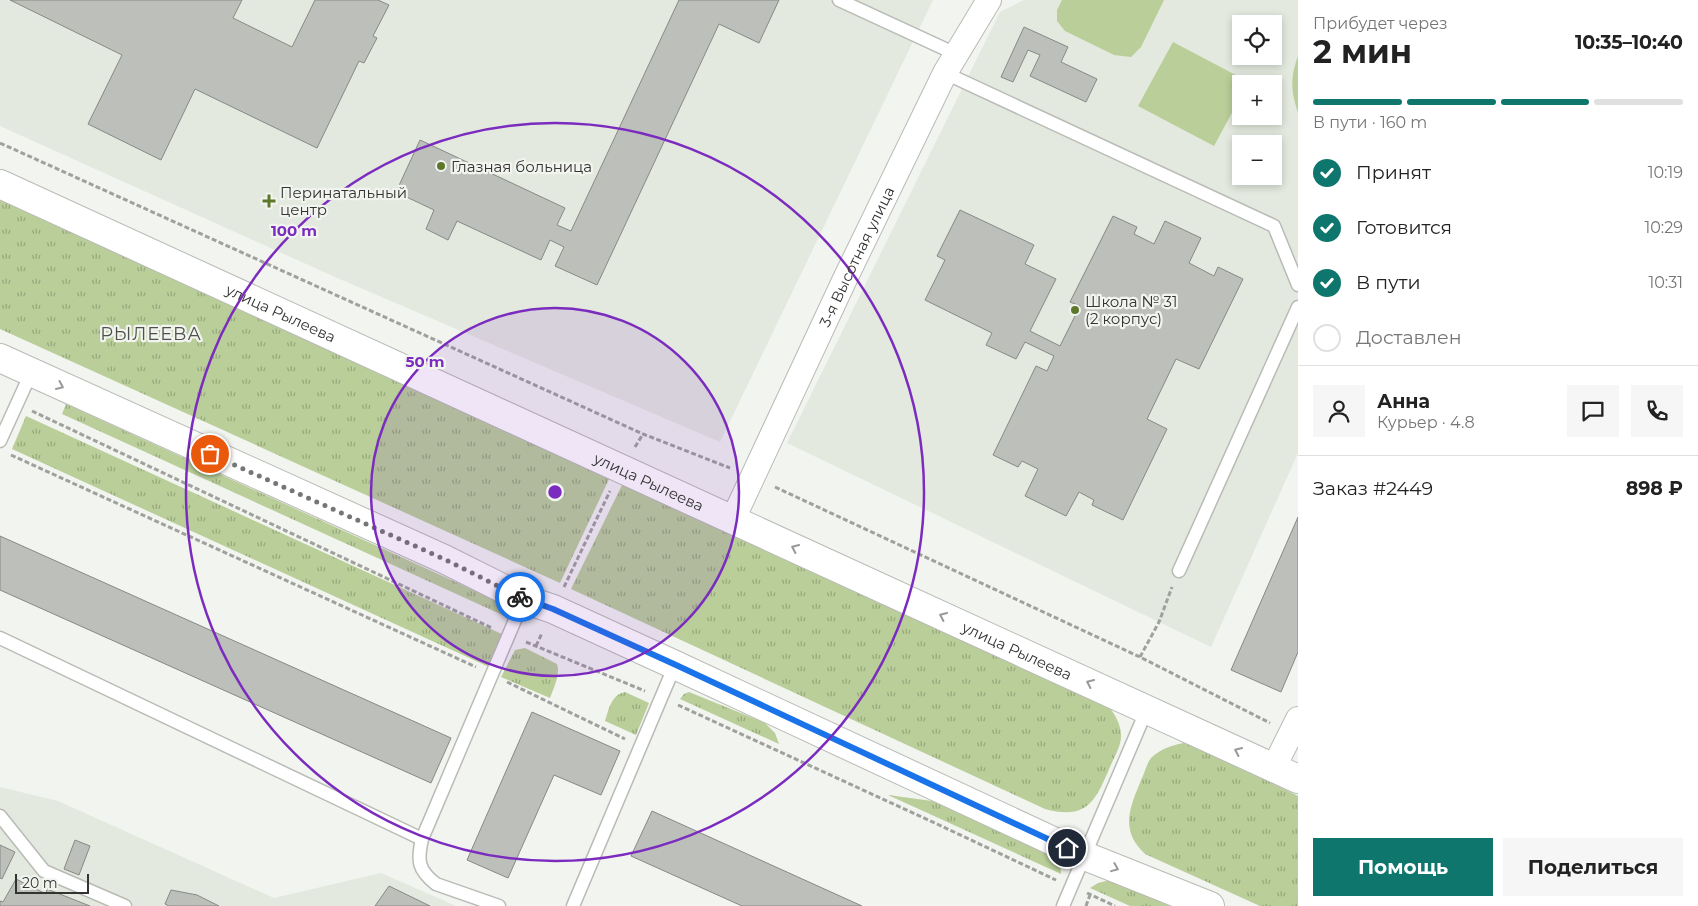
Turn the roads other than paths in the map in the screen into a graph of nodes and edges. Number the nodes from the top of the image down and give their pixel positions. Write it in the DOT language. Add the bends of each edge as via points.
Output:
graph roads {
  1 [pos="839,0"];
  2 [pos="989,0"];
  3 [pos="950,64"];
  4 [pos="0,184"];
  5 [pos="1298,285"];
  6 [pos="1298,307"];
  7 [pos="0,358"];
  8 [pos="31,373"];
  9 [pos="0,442"];
  10 [pos="732,519"];
  11 [pos="1179,570"];
  12 [pos="524,599"];
  13 [pos="0,638"];
  14 [pos="676,665"];
  15 [pos="1147,709"];
  16 [pos="1295,727"];
  17 [pos="1274,767"];
  18 [pos="1298,779"];
  19 [pos="0,816"];
  20 [pos="422,840"];
  21 [pos="1085,856"];
  22 [pos="578,905"];
  23 [pos="125,906"];
  24 [pos="499,906"];
  25 [pos="1063,906"];
  26 [pos="1210,906"];
  1 -- 3 [label="lane"];
  2 -- 3 [label="street, 3-я Высотная улица"];
  3 -- 5 [label="lane" via="1274,226"];
  3 -- 10 [label="street, 3-я Высотная улица"];
  4 -- 10 [label="main road, улица Рылеева"];
  6 -- 11 [label="lane"];
  7 -- 8 [label="main road"];
  8 -- 9 [label="lane"];
  8 -- 12 [label="main road, one-way" via="435,555"];
  15 -- 10 [label="main road, улица Рылеева, one-way"];
  12 -- 14 [label="main road"];
  12 -- 20 [label="lane"];
  13 -- 20 [label="lane"];
  14 -- 21 [label="main road"];
  14 -- 22 [label="lane"];
  17 -- 15 [label="main road, улица Рылеева, one-way"];
  15 -- 21 [label="lane"];
  16 -- 17 [label="street"];
  17 -- 18 [label="main road, улица Рылеева"];
  19 -- 23 [label="lane" via="44,871"];
  20 -- 24 [label="lane" via="419,859 429,879"];
  21 -- 25 [label="lane"];
  21 -- 26 [label="main road, one-way"];
}
